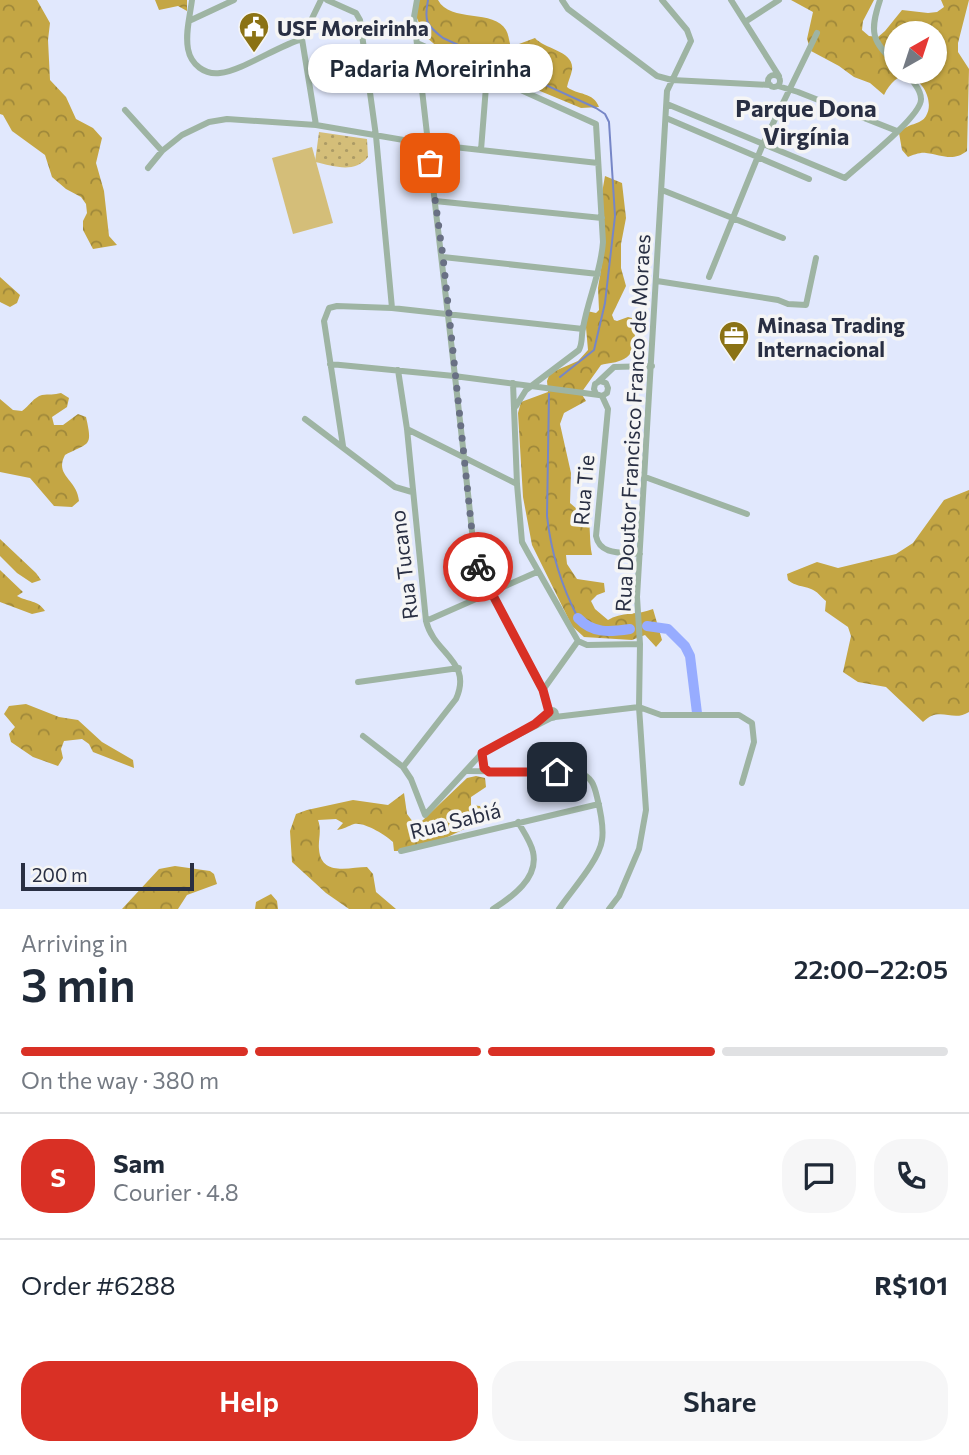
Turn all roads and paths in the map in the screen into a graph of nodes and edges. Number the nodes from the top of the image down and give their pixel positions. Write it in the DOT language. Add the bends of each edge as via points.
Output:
graph roads {
  1 [pos="234,0"];
  2 [pos="321,0"];
  3 [pos="327,0"];
  4 [pos="417,0"];
  5 [pos="562,0"];
  6 [pos="662,0"];
  7 [pos="731,0"];
  8 [pos="779,0"];
  9 [pos="880,0"];
  10 [pos="192,2"];
  11 [pos="202,15"];
  12 [pos="189,21"];
  13 [pos="745,22"];
  14 [pos="817,33"];
  15 [pos="302,39"];
  16 [pos="417,43"];
  17 [pos="884,53"];
  18 [pos="487,74"];
  19 [pos="671,80"];
  20 [pos="774,80"];
  21 [pos="914,84"];
  22 [pos="790,88"];
  23 [pos="667,104"];
  24 [pos="125,110"];
  25 [pos="666,118"];
  26 [pos="316,125"];
  27 [pos="897,131"];
  28 [pos="376,136"];
  29 [pos="427,144"];
  30 [pos="763,144"];
  31 [pos="162,150"];
  32 [pos="481,150"];
  33 [pos="758,158"];
  34 [pos="598,163"];
  35 [pos="148,168"];
  36 [pos="809,179"];
  37 [pos="663,190"];
  38 [pos="435,201"];
  39 [pos="602,218"];
  40 [pos="733,218"];
  41 [pos="783,238"];
  42 [pos="443,257"];
  43 [pos="816,258"];
  44 [pos="598,274"];
  45 [pos="709,277"];
  46 [pos="657,281"];
  47 [pos="392,308"];
  48 [pos="448,314"];
  49 [pos="583,329"];
  50 [pos="330,364"];
  51 [pos="652,366"];
  52 [pos="610,369"];
  53 [pos="398,370"];
  54 [pos="545,374"];
  55 [pos="454,376"];
  56 [pos="513,383"];
  57 [pos="596,384"];
  58 [pos="607,385"];
  59 [pos="531,386"];
  60 [pos="545,387"];
  61 [pos="579,393"];
  62 [pos="600,396"];
  63 [pos="516,406"];
  64 [pos="305,419"];
  65 [pos="407,429"];
  66 [pos="343,446"];
  67 [pos="464,456"];
  68 [pos="645,477"];
  69 [pos="517,484"];
  70 [pos="412,492"];
  71 [pos="747,514"];
  72 [pos="640,554"];
  73 [pos="537,572"];
  74 [pos="493,593"];
  75 [pos="426,621"];
  76 [pos="578,641"];
  77 [pos="640,644"];
  78 [pos="458,668"];
  79 [pos="557,672"];
  80 [pos="536,678"];
  81 [pos="550,679"];
  82 [pos="358,682"];
  83 [pos="543,690"];
  84 [pos="546,699"];
  85 [pos="639,707"];
  86 [pos="552,714"];
  87 [pos="363,736"];
  88 [pos="482,753"];
  89 [pos="403,767"];
  90 [pos="467,771"];
  91 [pos="489,772"];
  92 [pos="742,783"];
  93 [pos="599,804"];
  94 [pos="518,821"];
  95 [pos="401,852"];
  96 [pos="493,909"];
  97 [pos="559,909"];
  98 [pos="609,909"];
  1 -- 11 [label="street"];
  2 -- 15 [label="street"];
  3 -- 28 [label="street" via="356,13 360,20"];
  4 -- 16 [label="street"];
  5 -- 19 [label="street" via="657,76"];
  6 -- 19 [label="street, Rua Doutor Francisco Franco de Moraes" via="691,41"];
  7 -- 13 [label="street"];
  8 -- 13 [label="street"];
  9 -- 17 [label="street" via="872,25"];
  10 -- 11 [label="street"];
  10 -- 12 [label="street"];
  11 -- 12 [label="street"];
  12 -- 15 [label="street" via="192,60 212,73 224,73"];
  13 -- 20 [label="street" via="773,67"];
  14 -- 22 [label="street"];
  15 -- 26 [label="street"];
  16 -- 18 [label="street"];
  16 -- 29 [label="street"];
  18 -- 32 [label="street"];
  18 -- 34 [label="street" via="596,124"];
  19 -- 20 [label="street" via="757,85"];
  19 -- 23 [label="street, Rua Doutor Francisco Franco de Moraes"];
  20 -- 22 [label="street"];
  21 -- 27 [label="street" via="922,98 916,114"];
  22 -- 27 [label="street"];
  22 -- 30 [label="street"];
  23 -- 25 [label="street, Rua Doutor Francisco Franco de Moraes"];
  23 -- 30 [label="street"];
  24 -- 31 [label="street"];
  25 -- 33 [label="street"];
  25 -- 37 [label="street, Rua Doutor Francisco Franco de Moraes"];
  26 -- 28 [label="street"];
  26 -- 31 [label="street" via="243,119 209,122"];
  27 -- 30 [label="street" via="845,178"];
  28 -- 29 [label="street"];
  28 -- 47 [label="street"];
  29 -- 32 [label="street"];
  29 -- 38 [label="street"];
  30 -- 33 [label="street"];
  31 -- 35 [label="street"];
  32 -- 34 [label="street"];
  33 -- 36 [label="street"];
  33 -- 40 [label="street"];
  34 -- 39 [label="street"];
  37 -- 40 [label="street"];
  37 -- 46 [label="street, Rua Doutor Francisco Franco de Moraes"];
  38 -- 39 [label="street"];
  38 -- 42 [label="street"];
  39 -- 44 [label="street"];
  40 -- 41 [label="street"];
  40 -- 45 [label="street"];
  42 -- 44 [label="street"];
  42 -- 48 [label="street"];
  43 -- 46 [label="street" via="806,305"];
  44 -- 49 [label="street"];
  46 -- 51 [label="street, Rua Doutor Francisco Franco de Moraes"];
  47 -- 48 [label="street"];
  47 -- 50 [label="street" via="329,308 324,321"];
  48 -- 49 [label="street"];
  48 -- 55 [label="street"];
  49 -- 54 [label="street" via="579,350"];
  50 -- 53 [label="street"];
  50 -- 66 [label="street"];
  51 -- 52 [label="street"];
  51 -- 68 [label="street, Rua Doutor Francisco Franco de Moraes"];
  52 -- 57 [label="street"];
  52 -- 58 [label="street"];
  53 -- 55 [label="street"];
  53 -- 65 [label="street, Rua Tucano"];
  54 -- 59 [label="street"];
  54 -- 60 [label="street"];
  55 -- 56 [label="street"];
  55 -- 67 [label="street"];
  56 -- 59 [label="street"];
  56 -- 63 [label="street"];
  57 -- 58 [label="street"];
  57 -- 61 [label="street"];
  57 -- 62 [label="street" via="594,392"];
  58 -- 62 [label="street" via="607,393"];
  59 -- 60 [label="street"];
  59 -- 63 [label="street"];
  60 -- 61 [label="street"];
  61 -- 62 [label="street"];
  62 -- 72 [label="street, Rua Tie" via="608,409 598,545 604,550"];
  63 -- 69 [label="street"];
  64 -- 66 [label="street"];
  65 -- 67 [label="street"];
  65 -- 70 [label="street, Rua Tucano"];
  66 -- 70 [label="street" via="395,487"];
  67 -- 69 [label="street"];
  67 -- 74 [label="street" via="474,551"];
  68 -- 71 [label="street"];
  68 -- 72 [label="street, Rua Doutor Francisco Franco de Moraes"];
  69 -- 73 [label="street" via="523,542"];
  70 -- 75 [label="street, Rua Tucano"];
  72 -- 77 [label="street, Rua Doutor Francisco Franco de Moraes"];
  73 -- 74 [label="street"];
  73 -- 76 [label="street"];
  74 -- 75 [label="street"];
  74 -- 80 [label="street"];
  75 -- 78 [label="street, Rua Tucano" via="428,632"];
  76 -- 77 [label="street" via="587,645"];
  76 -- 79 [label="street"];
  77 -- 85 [label="street, Rua Doutor Francisco Franco de Moraes"];
  78 -- 82 [label="street"];
  78 -- 89 [label="street" via="462,679 456,699"];
  79 -- 81 [label="street"];
  79 -- 84 [label="street"];
  80 -- 81 [label="street"];
  80 -- 83 [label="street"];
  81 -- 83 [label="street"];
  83 -- 84 [label="street"];
  84 -- 86 [label="street"];
  85 -- 86 [label="street"];
  85 -- 92 [label="street" via="661,715 739,715 747,719 752,723 754,742"];
  85 -- 98 [label="street, Rua Doutor Francisco Franco de Moraes" via="646,810 639,849"];
  86 -- 88 [label="street"];
  87 -- 89 [label="street"];
  88 -- 90 [label="street"];
  88 -- 91 [label="street"];
  89 -- 90 [label="street" via="425,815"];
  90 -- 91 [label="street"];
  91 -- 93 [label="street" via="579,772 593,782"];
  93 -- 94 [label="street, Rua Sabiá"];
  93 -- 97 [label="street" via="602,839 597,853"];
  94 -- 95 [label="street, Rua Sabiá"];
  94 -- 96 [label="street" via="533,853 533,868 526,882"];
}
